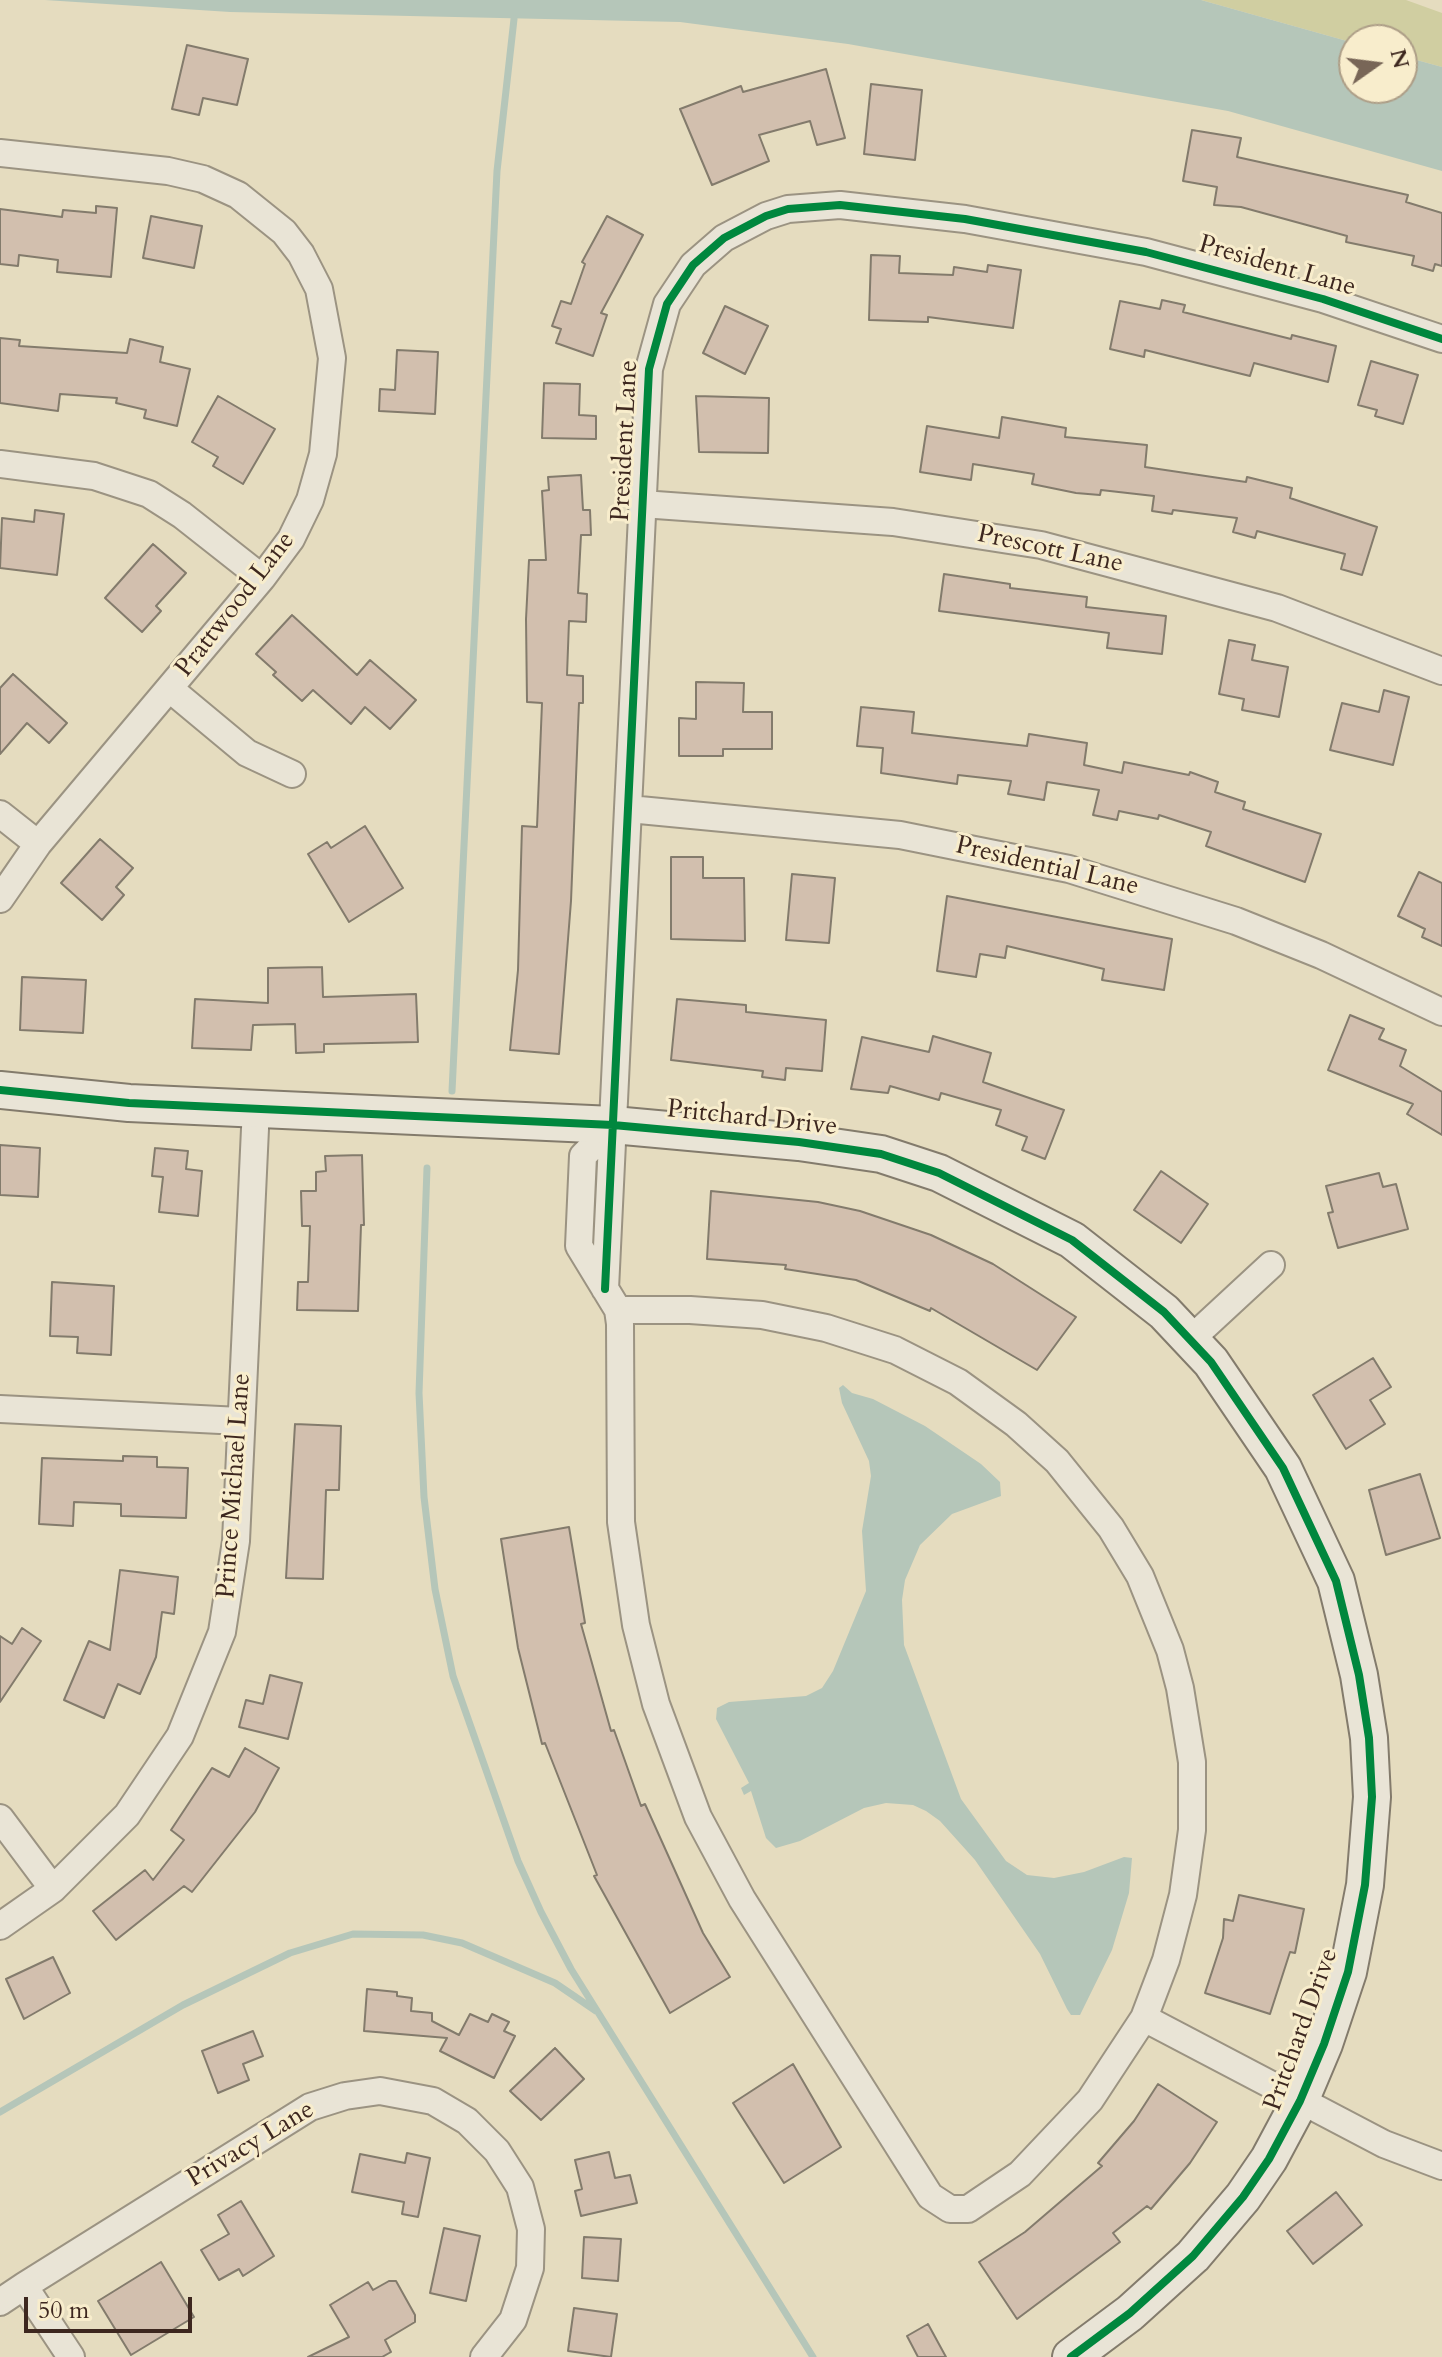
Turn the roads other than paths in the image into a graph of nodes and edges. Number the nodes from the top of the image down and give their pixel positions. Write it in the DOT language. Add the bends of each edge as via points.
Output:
graph roads {
  1 [pos="0,153"];
  2 [pos="1442,339"];
  3 [pos="0,464"];
  4 [pos="642,504"];
  5 [pos="262,578"];
  6 [pos="1442,671"];
  7 [pos="170,689"];
  8 [pos="292,774"];
  9 [pos="629,809"];
  10 [pos="0,814"];
  11 [pos="38,844"];
  12 [pos="0,899"];
  13 [pos="1442,1012"];
  14 [pos="0,1090"];
  15 [pos="256,1107"];
  16 [pos="613,1125"];
  17 [pos="1271,1265"];
  18 [pos="612,1300"];
  19 [pos="1191,1339"];
  20 [pos="0,1409"];
  21 [pos="240,1421"];
  22 [pos="0,1818"];
  23 [pos="53,1889"];
  24 [pos="0,1926"];
  25 [pos="1144,2018"];
  26 [pos="1300,2101"];
  27 [pos="1442,2166"];
  28 [pos="24,2286"];
  29 [pos="0,2302"];
  30 [pos="71,2357"];
  31 [pos="484,2357"];
  32 [pos="1071,2357"];
  1 -- 5 [label="street, Prattwood Lane" via="203,179 263,213 301,254 319,289 329,331 327,425 310,500 291,539"];
  2 -- 4 [label="street, President Lane" via="1243,276 1050,233 840,205 788,209 744,227 706,252 667,304 649,369"];
  3 -- 5 [label="street" via="94,476 149,494"];
  4 -- 6 [label="street, Prescott Lane" via="893,522 1041,545 1277,608"];
  4 -- 9 [label="street, President Lane"];
  5 -- 7 [label="street, Prattwood Lane"];
  7 -- 8 [label="street" via="247,753"];
  7 -- 11 [label="street, Prattwood Lane"];
  9 -- 13 [label="street, Presidential Lane" via="900,835 1069,869 1236,921"];
  9 -- 16 [label="street, President Lane"];
  10 -- 11 [label="street"];
  11 -- 12 [label="street, Prattwood Lane"];
  14 -- 15 [label="street, Pritchard Drive" via="129,1103"];
  15 -- 16 [label="street, Pritchard Drive"];
  15 -- 21 [label="street, Prince Michael Lane"];
  16 -- 18 [label="street, President Lane"];
  16 -- 19 [label="street, Pritchard Drive" via="829,1146 881,1154 939,1173 1072,1240"];
  17 -- 19 [label="street"];
  18 -- 25 [label="street" via="762,1315 895,1350 958,1382 1003,1414 1057,1461 1095,1506 1156,1611 1180,1688 1192,1762 1192,1830 1183,1895"];
  18 -- 25 [label="street, President Lane" via="622,1338 619,1478 624,1548 642,1652 669,1743 698,1817 742,1899 930,2196 950,2209 968,2209 1020,2174 1090,2100"];
  19 -- 26 [label="street, Pritchard Drive" via="1266,1440 1313,1525 1345,1611 1364,1707 1372,1797 1361,1915 1339,2002"];
  20 -- 21 [label="street"];
  21 -- 23 [label="street, Prince Michael Lane" via="232,1586 209,1671 157,1774 112,1834"];
  22 -- 23 [label="street"];
  23 -- 24 [label="street, Prince Michael Lane"];
  25 -- 26 [label="street"];
  26 -- 27 [label="street" via="1384,2144"];
  26 -- 32 [label="street, Pritchard Drive" via="1251,2184 1193,2256"];
  28 -- 29 [label="street, Privacy Lane"];
  28 -- 30 [label="street"];
  28 -- 31 [label="street, Privacy Lane" via="310,2107 363,2093 399,2092 442,2106 483,2135 510,2169 527,2208 531,2250 526,2287 508,2327"];
}
